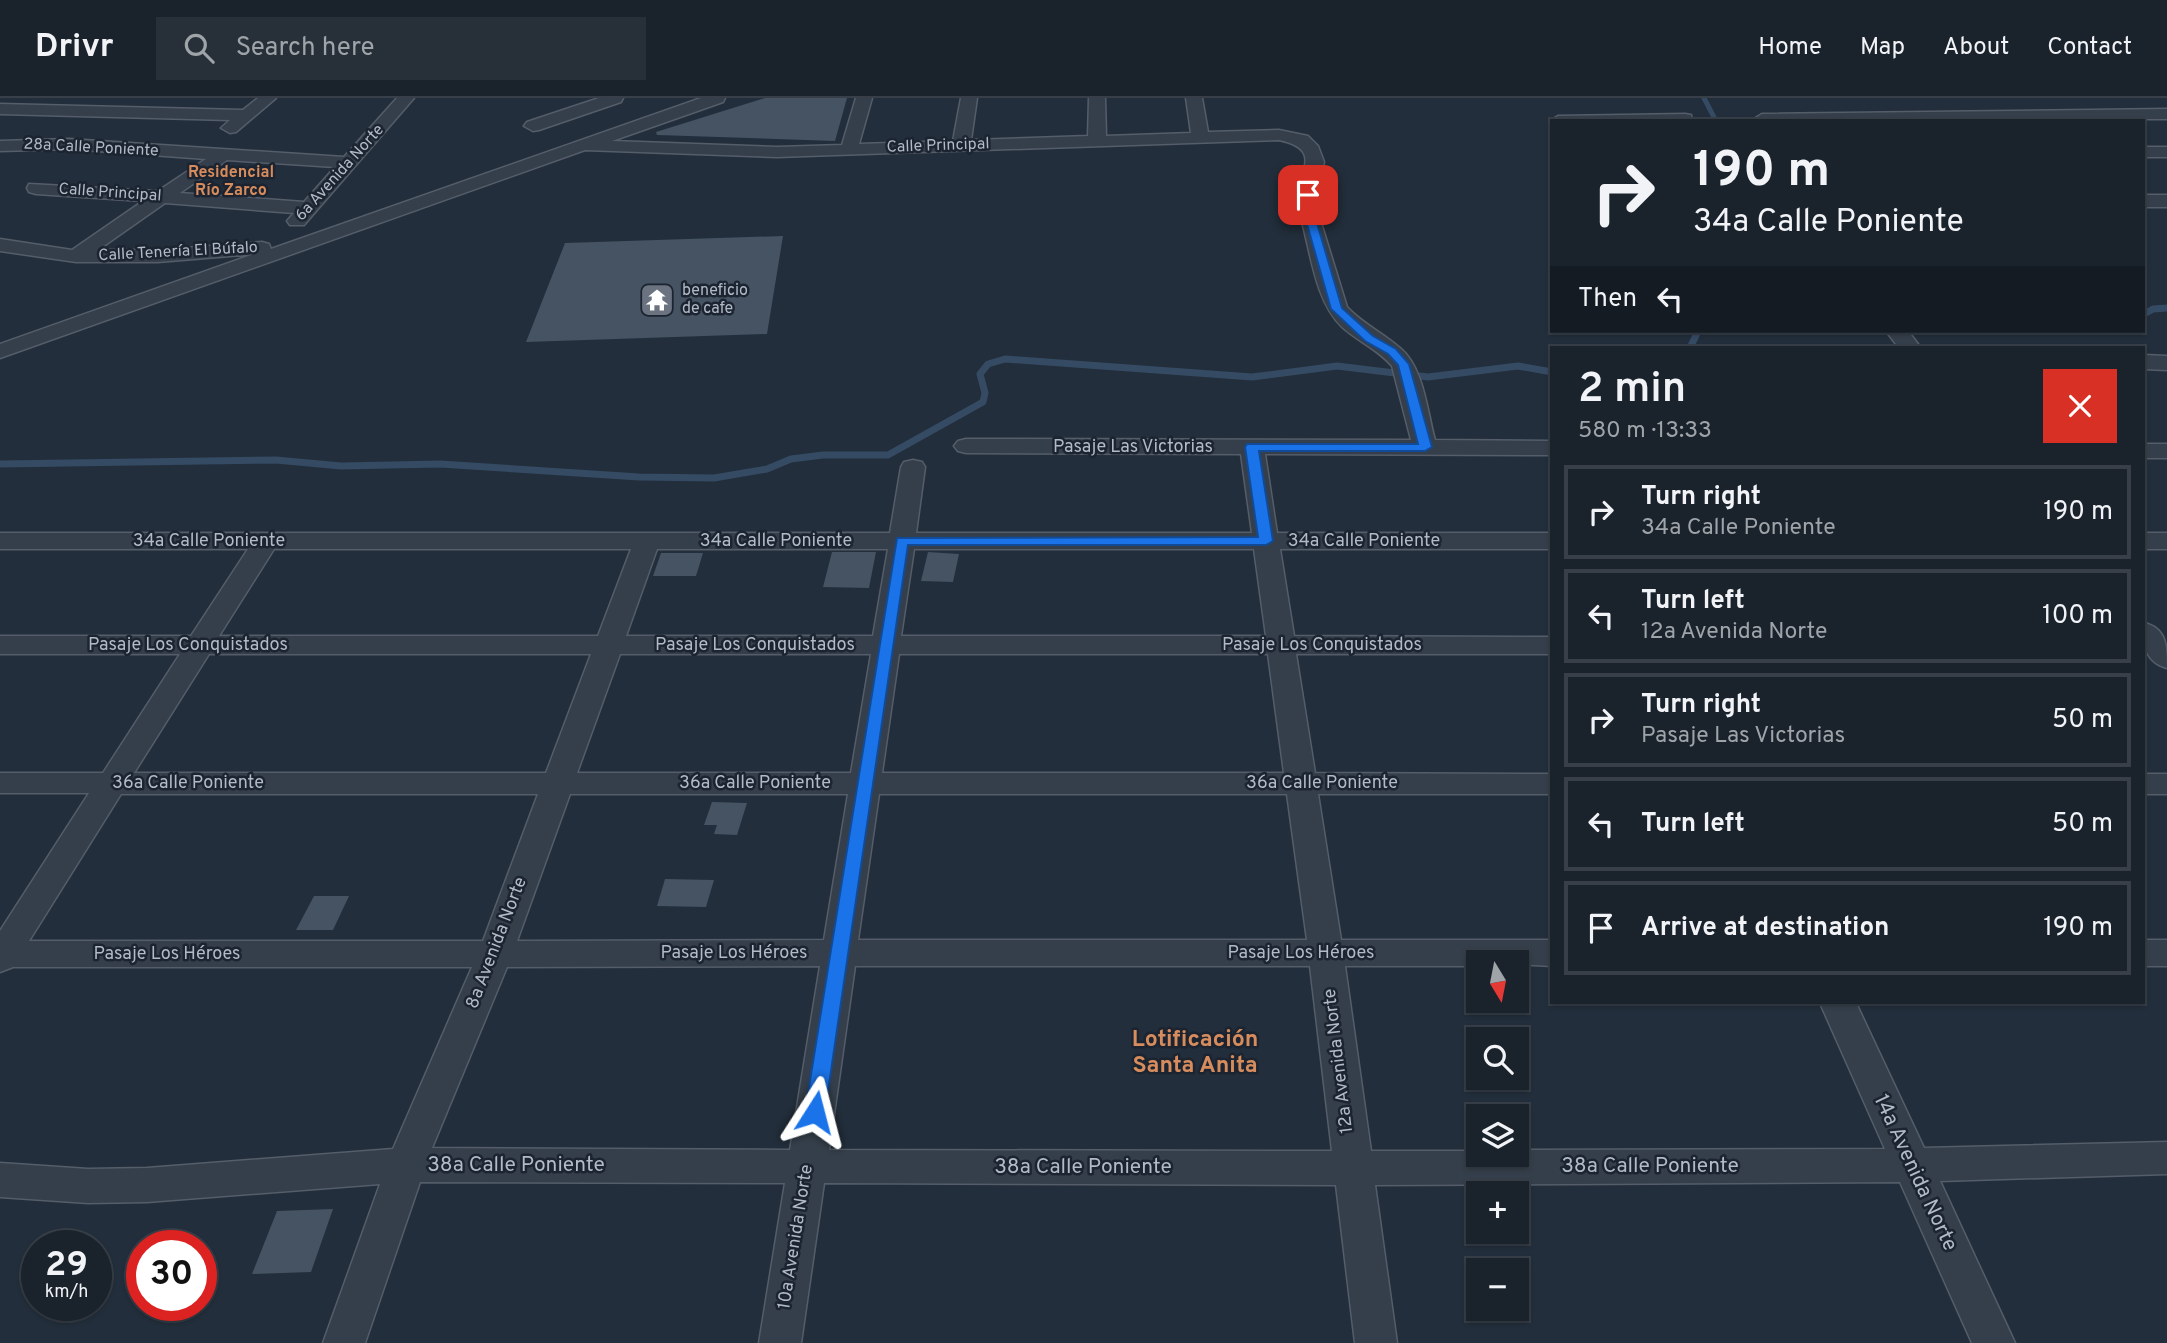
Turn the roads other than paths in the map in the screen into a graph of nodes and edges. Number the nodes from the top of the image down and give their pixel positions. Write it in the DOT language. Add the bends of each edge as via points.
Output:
graph roads {
  1 [pos="268,98"];
  2 [pos="406,98"];
  3 [pos="615,98"];
  4 [pos="717,98"];
  5 [pos="864,98"];
  6 [pos="969,98"];
  7 [pos="1097,98"];
  8 [pos="1194,98"];
  9 [pos="1677,98"];
  10 [pos="2117,98"];
  11 [pos="0,109"];
  12 [pos="2140,114"];
  13 [pos="2167,114"];
  14 [pos="246,116"];
  15 [pos="1761,116"];
  16 [pos="1686,119"];
  17 [pos="533,126"];
  18 [pos="2167,133"];
  19 [pos="1200,138"];
  20 [pos="1097,143"];
  21 [pos="23,144"];
  22 [pos="583,145"];
  23 [pos="961,145"];
  24 [pos="0,146"];
  25 [pos="849,149"];
  26 [pos="2145,152"];
  27 [pos="2167,152"];
  28 [pos="197,154"];
  29 [pos="221,156"];
  30 [pos="0,160"];
  31 [pos="350,163"];
  32 [pos="36,188"];
  33 [pos="161,197"];
  34 [pos="2145,201"];
  35 [pos="2167,201"];
  36 [pos="309,208"];
  37 [pos="0,245"];
  38 [pos="273,251"];
  39 [pos="76,257"];
  40 [pos="0,351"];
  41 [pos="2145,362"];
  42 [pos="2167,363"];
  43 [pos="966,446"];
  44 [pos="1252,447"];
  45 [pos="1425,447"];
  46 [pos="1550,448"];
  47 [pos="2145,451"];
  48 [pos="2167,451"];
  49 [pos="913,467"];
  50 [pos="0,541"];
  51 [pos="266,541"];
  52 [pos="647,541"];
  53 [pos="902,541"];
  54 [pos="1266,541"];
  55 [pos="1550,541"];
  56 [pos="2145,541"];
  57 [pos="2167,541"];
  58 [pos="0,645"];
  59 [pos="200,645"];
  60 [pos="609,645"];
  61 [pos="886,645"];
  62 [pos="1281,645"];
  63 [pos="1550,645"];
  64 [pos="0,783"];
  65 [pos="112,783"];
  66 [pos="558,783"];
  67 [pos="865,783"];
  68 [pos="1301,783"];
  69 [pos="1550,784"];
  70 [pos="2145,784"];
  71 [pos="2167,784"];
  72 [pos="839,953"];
  73 [pos="1326,953"];
  74 [pos="1550,953"];
  75 [pos="2145,953"];
  76 [pos="2167,953"];
  77 [pos="495,954"];
  78 [pos="1,956"];
  79 [pos="1838,1004"];
  80 [pos="2167,1158"];
  81 [pos="406,1165"];
  82 [pos="807,1165"];
  83 [pos="1911,1165"];
  84 [pos="1352,1168"];
  85 [pos="0,1180"];
  86 [pos="344,1343"];
  87 [pos="780,1343"];
  88 [pos="1376,1343"];
  89 [pos="1994,1343"];
  1 -- 14 [label="street"];
  2 -- 31 [label="street, 6a Avenida Norte"];
  3 -- 17 [label="street"];
  4 -- 22 [label="street"];
  5 -- 25 [label="street"];
  6 -- 23 [label="street"];
  7 -- 20 [label="street"];
  8 -- 19 [label="street"];
  9 -- 16 [label="street"];
  10 -- 12 [label="street"];
  11 -- 14 [label="street"];
  12 -- 13 [label="street"];
  12 -- 15 [label="street"];
  12 -- 18 [label="street"];
  14 -- 28 [label="street"];
  19 -- 20 [label="street, Calle Principal"];
  19 -- 45 [label="street, Calle Principal" via="1279,135 1293,137 1312,150 1315,162 1306,203 1337,309 1403,364"];
  20 -- 23 [label="street, Calle Principal"];
  21 -- 24 [label="street, 28a Calle Poniente"];
  21 -- 28 [label="street, 28a Calle Poniente"];
  21 -- 30 [label="street"];
  22 -- 25 [label="street, Calle Principal" via="777,152"];
  22 -- 38 [label="street"];
  23 -- 25 [label="street, Calle Principal"];
  26 -- 27 [label="street"];
  28 -- 29 [label="street, 28a Calle Poniente"];
  29 -- 31 [label="street, 28a Calle Poniente"];
  29 -- 33 [label="street"];
  31 -- 36 [label="street, 6a Avenida Norte"];
  32 -- 33 [label="street, Calle Principal"];
  33 -- 36 [label="street, Calle Principal"];
  33 -- 39 [label="street"];
  34 -- 35 [label="street"];
  36 -- 38 [label="street, 6a Avenida Norte"];
  37 -- 39 [label="street, Calle Tenería El Búfalo"];
  38 -- 39 [label="street, Calle Tenería El Búfalo"];
  38 -- 40 [label="street"];
  41 -- 42 [label="street"];
  43 -- 44 [label="street, Pasaje Las Victorias"];
  44 -- 45 [label="street, Pasaje Las Victorias"];
  44 -- 54 [label="street, 12a Avenida Norte"];
  45 -- 46 [label="street, Pasaje Las Victorias"];
  47 -- 48 [label="street"];
  49 -- 53 [label="street, 10a Avenida Norte"];
  50 -- 51 [label="street, 34a Calle Poniente"];
  51 -- 52 [label="street, 34a Calle Poniente"];
  51 -- 59 [label="street"];
  52 -- 53 [label="street, 34a Calle Poniente"];
  52 -- 60 [label="street, 8a Avenida Norte"];
  53 -- 54 [label="street, 34a Calle Poniente"];
  53 -- 61 [label="street, 10a Avenida Norte"];
  54 -- 55 [label="street, 34a Calle Poniente"];
  54 -- 62 [label="street, 12a Avenida Norte"];
  56 -- 57 [label="street"];
  58 -- 59 [label="street, Pasaje Los Conquistados"];
  59 -- 60 [label="street, Pasaje Los Conquistados"];
  59 -- 65 [label="street"];
  60 -- 61 [label="street, Pasaje Los Conquistados"];
  60 -- 66 [label="street, 8a Avenida Norte"];
  61 -- 62 [label="street, Pasaje Los Conquistados"];
  61 -- 67 [label="street, 10a Avenida Norte"];
  62 -- 63 [label="street, Pasaje Los Conquistados"];
  62 -- 68 [label="street, 12a Avenida Norte"];
  64 -- 65 [label="street, 36a Calle Poniente"];
  65 -- 66 [label="street, 36a Calle Poniente"];
  65 -- 78 [label="street"];
  66 -- 67 [label="street, 36a Calle Poniente"];
  66 -- 77 [label="street, 8a Avenida Norte"];
  67 -- 68 [label="street, 36a Calle Poniente"];
  67 -- 72 [label="street, 10a Avenida Norte"];
  68 -- 69 [label="street, 36a Calle Poniente"];
  68 -- 73 [label="street, 12a Avenida Norte"];
  70 -- 71 [label="street"];
  72 -- 73 [label="street, Pasaje Los Héroes"];
  72 -- 77 [label="street, Pasaje Los Héroes"];
  72 -- 82 [label="street, 10a Avenida Norte"];
  73 -- 74 [label="street, Pasaje Los Héroes"];
  73 -- 84 [label="street, 12a Avenida Norte"];
  75 -- 76 [label="street"];
  77 -- 78 [label="street, Pasaje Los Héroes"];
  77 -- 81 [label="street, 8a Avenida Norte"];
  79 -- 83 [label="street, 14a Avenida Norte"];
  80 -- 83 [label="street, 38a Calle Poniente"];
  81 -- 82 [label="street, 38a Calle Poniente"];
  81 -- 85 [label="street, 38a Calle Poniente" via="147,1185"];
  81 -- 86 [label="street, 8a Avenida Norte"];
  82 -- 84 [label="street, 38a Calle Poniente"];
  82 -- 87 [label="street, 10a Avenida Norte"];
  83 -- 84 [label="street, 38a Calle Poniente"];
  83 -- 89 [label="street, 14a Avenida Norte"];
  84 -- 88 [label="street, 12a Avenida Norte"];
}
